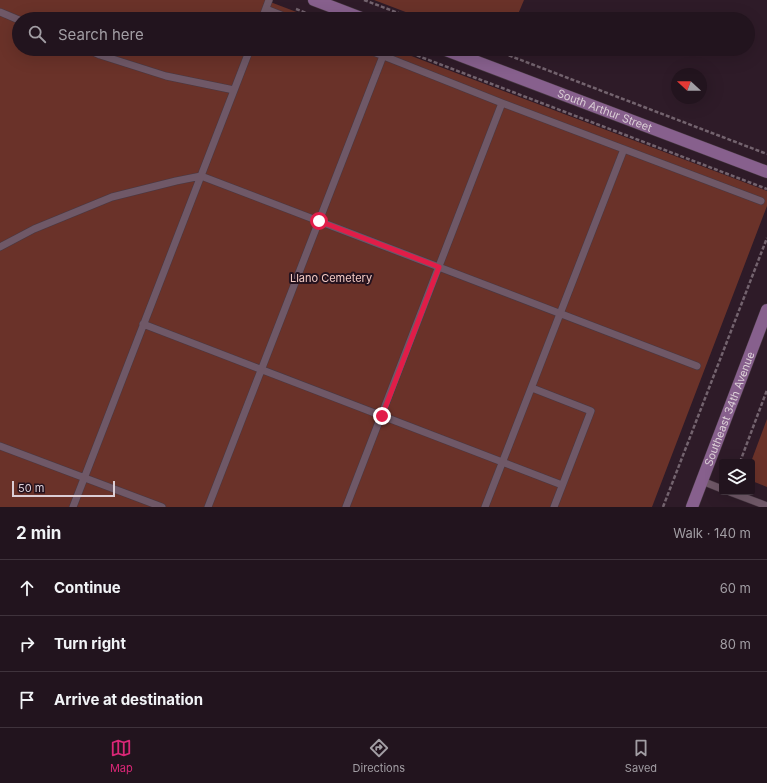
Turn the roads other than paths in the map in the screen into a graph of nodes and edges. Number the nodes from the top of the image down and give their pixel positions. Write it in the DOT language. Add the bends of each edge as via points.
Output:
graph roads {
  1 [pos="269,0"];
  2 [pos="314,0"];
  3 [pos="266,9"];
  4 [pos="0,12"];
  5 [pos="265,12"];
  6 [pos="274,12"];
  7 [pos="346,12"];
  8 [pos="12,17"];
  9 [pos="103,56"];
  10 [pos="247,56"];
  11 [pos="383,56"];
  12 [pos="461,56"];
  13 [pos="234,90"];
  14 [pos="502,103"];
  15 [pos="624,149"];
  16 [pos="767,172"];
  17 [pos="201,176"];
  18 [pos="761,201"];
  19 [pos="319,221"];
  20 [pos="0,248"];
  21 [pos="439,267"];
  22 [pos="767,310"];
  23 [pos="560,314"];
  24 [pos="143,324"];
  25 [pos="697,366"];
  26 [pos="261,369"];
  27 [pos="532,388"];
  28 [pos="382,416"];
  29 [pos="0,446"];
  30 [pos="503,462"];
  31 [pos="84,478"];
  32 [pos="702,481"];
  33 [pos="562,485"];
  34 [pos="719,488"];
  35 [pos="738,495"];
  36 [pos="767,506"];
  37 [pos="73,507"];
  38 [pos="162,507"];
  39 [pos="208,507"];
  40 [pos="346,507"];
  41 [pos="486,507"];
  42 [pos="554,507"];
  43 [pos="692,507"];
  1 -- 3 [label="lane"];
  2 -- 7 [label="main road"];
  3 -- 5 [label="lane"];
  3 -- 6 [label="lane"];
  4 -- 8 [label="lane"];
  9 -- 13 [label="lane" via="166,76"];
  10 -- 13 [label="lane"];
  11 -- 14 [label="lane"];
  11 -- 19 [label="lane"];
  12 -- 16 [label="main road, South Arthur Street"];
  13 -- 17 [label="lane"];
  14 -- 15 [label="lane"];
  14 -- 21 [label="lane"];
  15 -- 18 [label="lane"];
  15 -- 23 [label="lane"];
  17 -- 19 [label="lane"];
  17 -- 20 [label="lane" via="112,198 34,229"];
  17 -- 24 [label="lane"];
  19 -- 21 [label="lane"];
  19 -- 26 [label="lane"];
  21 -- 23 [label="lane"];
  21 -- 28 [label="lane"];
  22 -- 32 [label="main road, Southeast 34th Avenue"];
  23 -- 25 [label="lane"];
  23 -- 27 [label="lane"];
  24 -- 26 [label="lane"];
  24 -- 31 [label="lane"];
  26 -- 28 [label="lane"];
  26 -- 39 [label="lane"];
  27 -- 30 [label="lane"];
  27 -- 33 [label="lane" via="591,411"];
  28 -- 30 [label="lane"];
  28 -- 40 [label="lane"];
  29 -- 31 [label="lane"];
  30 -- 33 [label="lane"];
  30 -- 41 [label="lane"];
  31 -- 37 [label="lane"];
  31 -- 38 [label="lane"];
  32 -- 34 [label="lane"];
  32 -- 43 [label="main road, Southeast 34th Avenue"];
  33 -- 42 [label="lane"];
  35 -- 36 [label="lane"];
}
